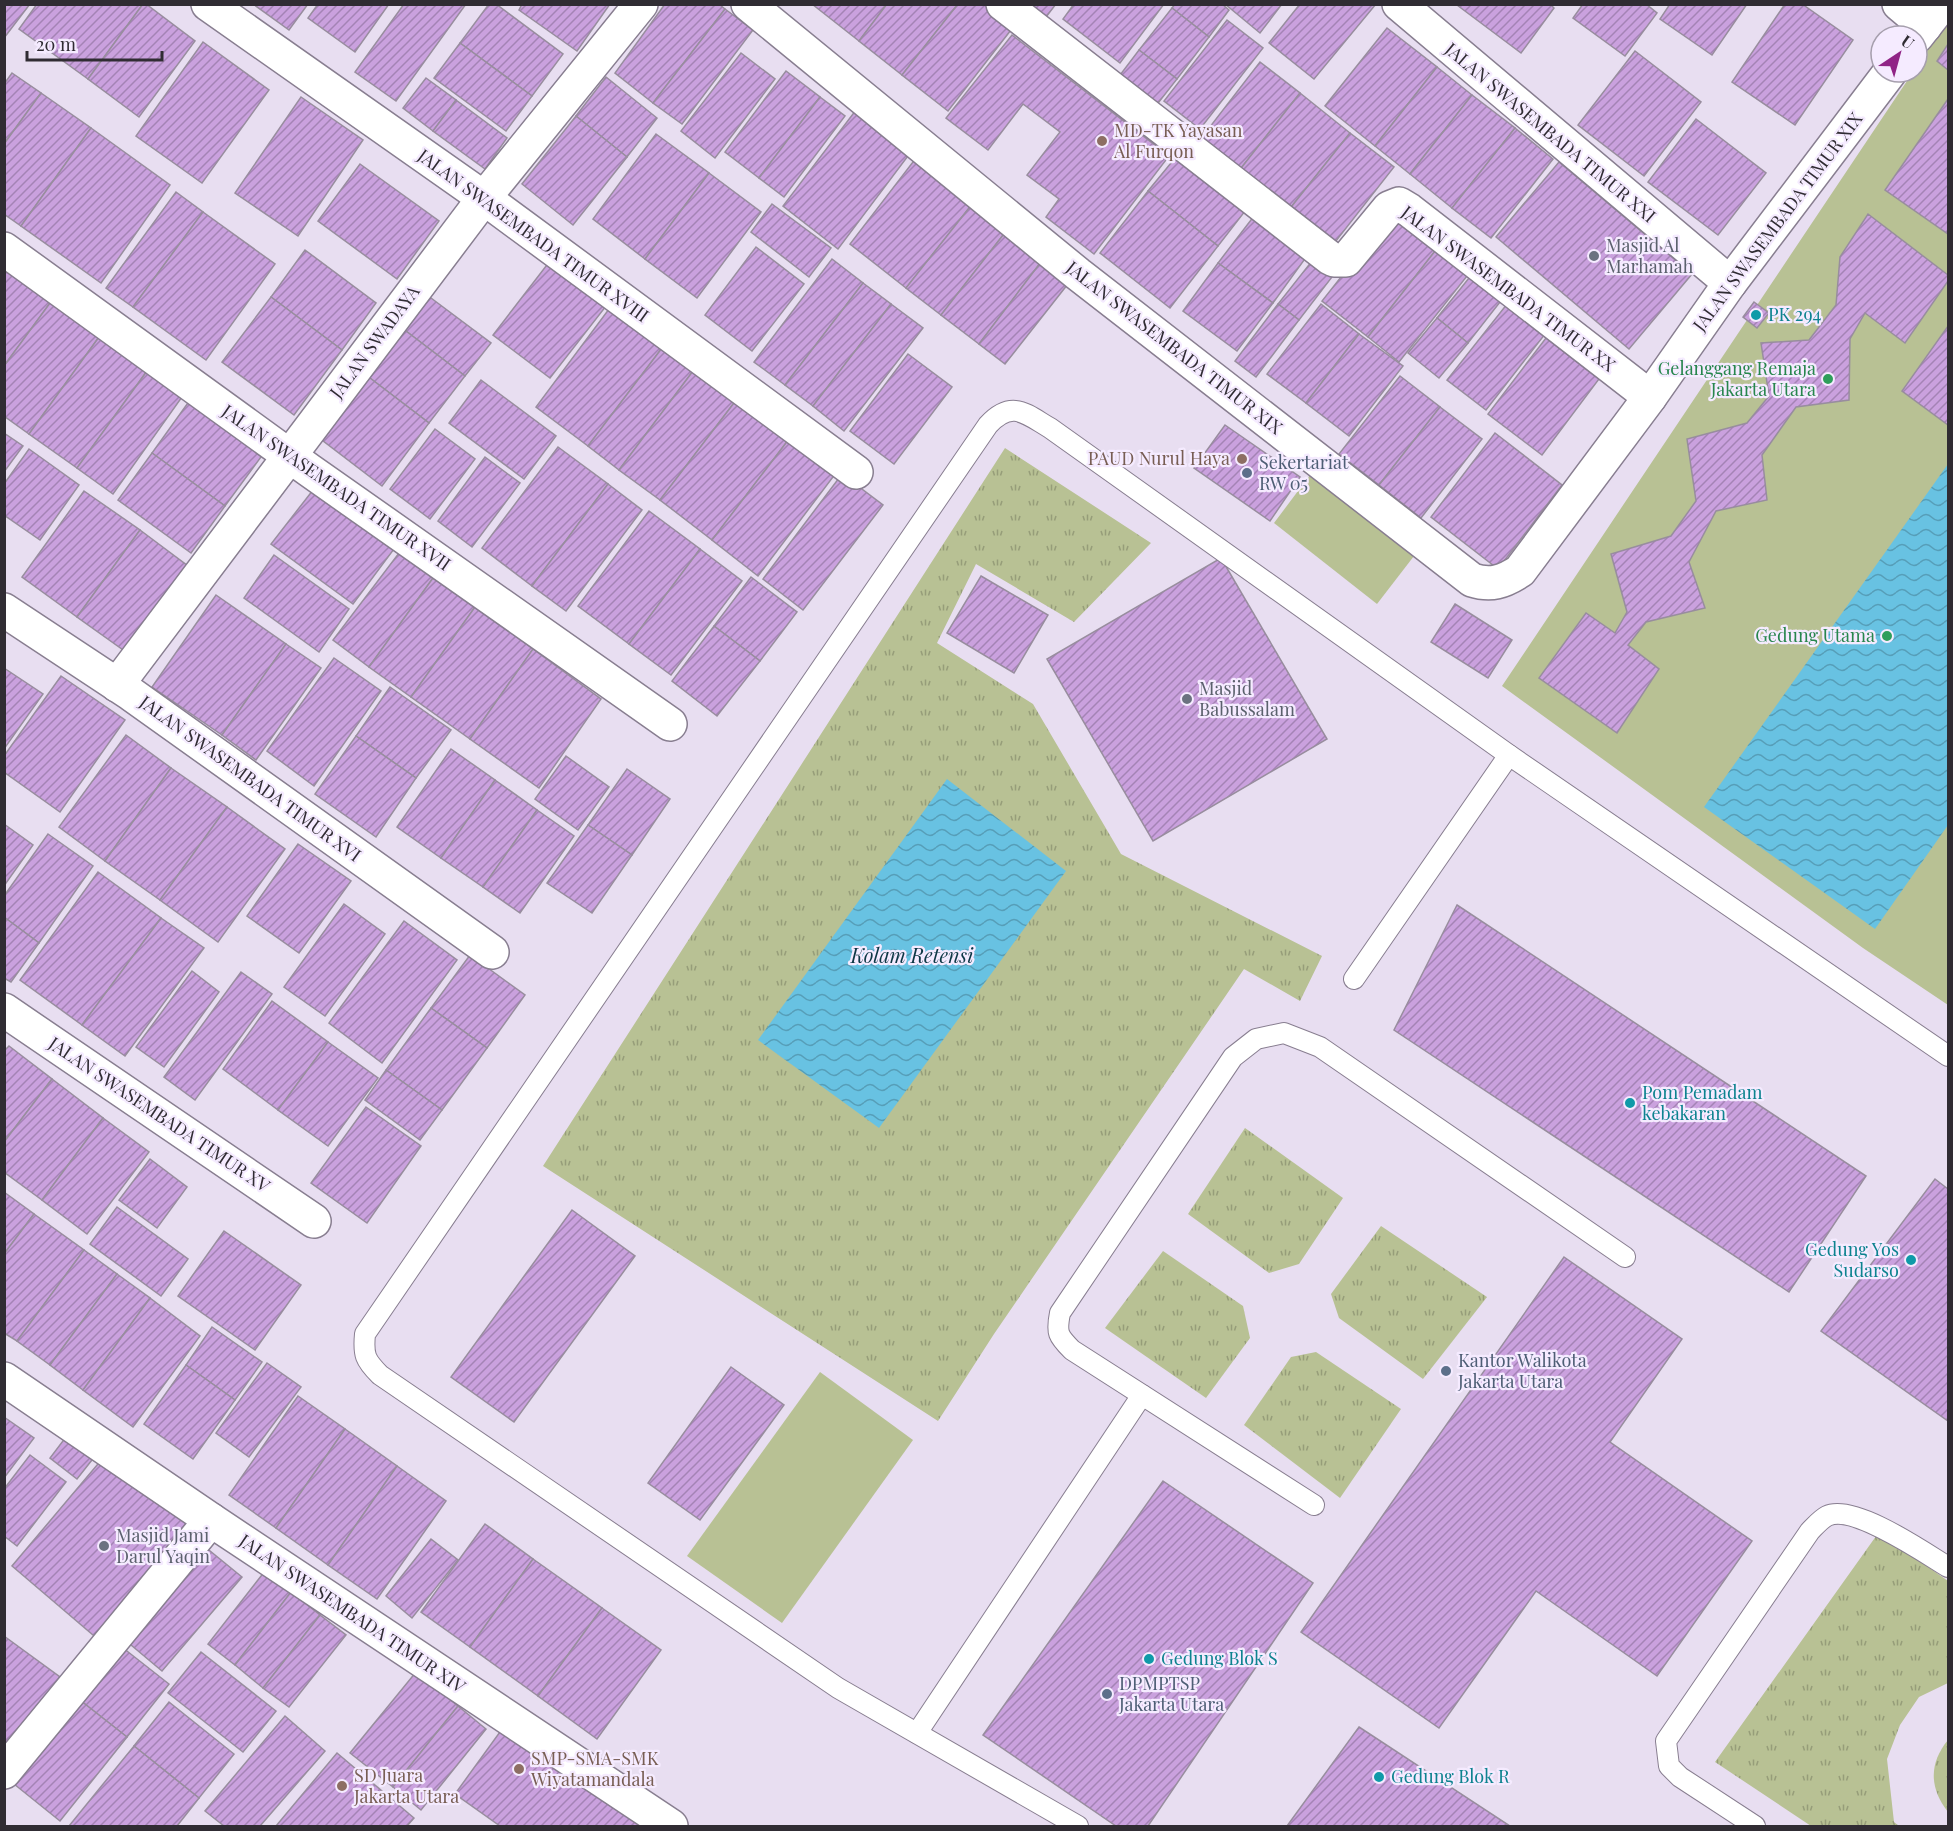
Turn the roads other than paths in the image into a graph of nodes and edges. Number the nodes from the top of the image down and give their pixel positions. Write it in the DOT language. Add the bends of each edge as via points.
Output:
graph roads {
  1 [pos="208,4"];
  2 [pos="641,4"];
  3 [pos="748,4"];
  4 [pos="1003,4"];
  5 [pos="1399,4"];
  6 [pos="1899,4"];
  7 [pos="1928,22"];
  8 [pos="1881,84"];
  9 [pos="484,198"];
  10 [pos="4,249"];
  11 [pos="1730,283"];
  12 [pos="1650,397"];
  13 [pos="289,455"];
  14 [pos="856,472"];
  15 [pos="4,610"];
  16 [pos="117,685"];
  17 [pos="670,724"];
  18 [pos="1509,755"];
  19 [pos="492,952"];
  20 [pos="1354,979"];
  21 [pos="4,1010"];
  22 [pos="1948,1056"];
  23 [pos="314,1221"];
  24 [pos="1625,1257"];
  25 [pos="4,1379"];
  26 [pos="1142,1395"];
  27 [pos="1314,1505"];
  28 [pos="212,1520"];
  29 [pos="1948,1567"];
  30 [pos="917,1734"];
  31 [pos="4,1772"];
  32 [pos="671,1827"];
  33 [pos="1078,1827"];
  34 [pos="1755,1827"];
  1 -- 9 [label="street, JALAN SWASEMBADA TIMUR XVIII"];
  2 -- 9 [label="street, JALAN SWADAYA"];
  3 -- 12 [label="street, JALAN SWASEMBADA TIMUR XIX" via="1078,274 1472,580 1497,583 1520,571"];
  4 -- 12 [label="street, JALAN SWASEMBADA TIMUR XX" via="1329,258 1346,260 1389,208 1399,204"];
  5 -- 11 [label="street, JALAN SWASEMBADA TIMUR XXI"];
  6 -- 7 [label="street"];
  8 -- 11 [label="street, JALAN SWASEMBADA TIMUR XIX"];
  9 -- 13 [label="street, JALAN SWADAYA"];
  9 -- 14 [label="street, JALAN SWASEMBADA TIMUR XVIII"];
  10 -- 13 [label="street, JALAN SWASEMBADA TIMUR XVII"];
  11 -- 12 [label="street, JALAN SWASEMBADA TIMUR XIX"];
  13 -- 16 [label="street, JALAN SWADAYA"];
  13 -- 17 [label="street, JALAN SWASEMBADA TIMUR XVII"];
  15 -- 16 [label="street, JALAN SWASEMBADA TIMUR XVI"];
  16 -- 19 [label="street, JALAN SWASEMBADA TIMUR XVI"];
  18 -- 20 [label="lane"];
  18 -- 22 [label="lane"];
  18 -- 30 [label="lane" via="1050,428 1023,412 998,415 365,1334 363,1351 368,1364 380,1375 838,1688"];
  21 -- 23 [label="street, JALAN SWASEMBADA TIMUR XV"];
  24 -- 26 [label="lane" via="1320,1047 1284,1033 1256,1039 1233,1057 1060,1313 1057,1328 1061,1339"];
  25 -- 28 [label="street, JALAN SWASEMBADA TIMUR XIV"];
  26 -- 27 [label="lane"];
  26 -- 30 [label="lane"];
  28 -- 31 [label="street"];
  28 -- 32 [label="street, JALAN SWASEMBADA TIMUR XIV"];
  29 -- 34 [label="lane" via="1873,1523 1847,1514 1828,1515 1810,1531 1666,1741 1669,1766 1680,1777"];
  30 -- 33 [label="lane"];
}
